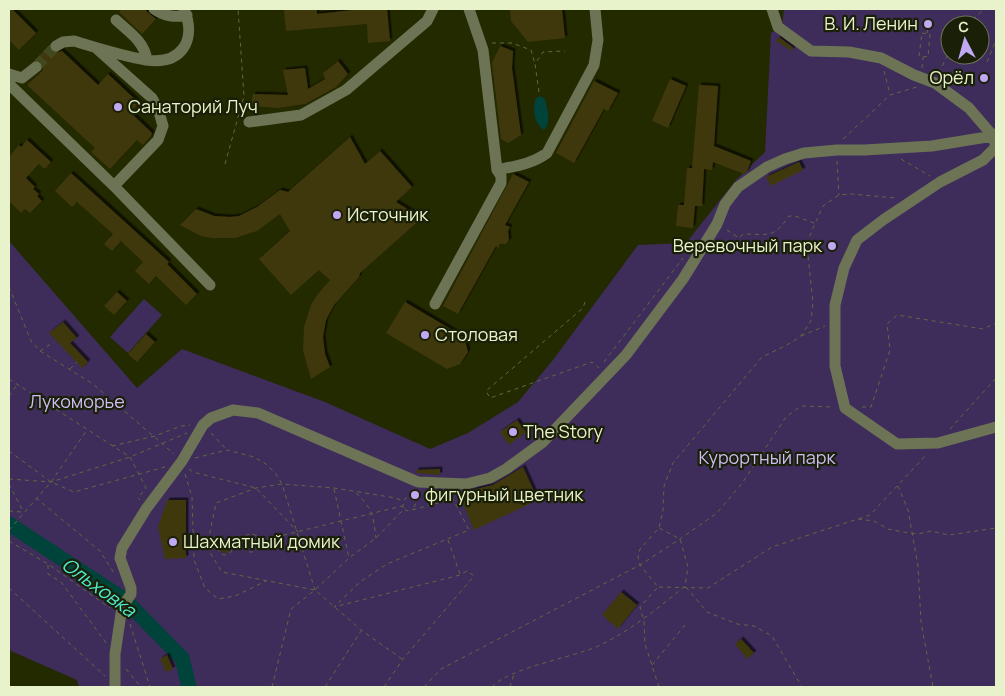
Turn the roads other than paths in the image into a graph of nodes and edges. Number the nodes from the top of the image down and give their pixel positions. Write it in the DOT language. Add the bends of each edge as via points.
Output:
graph roads {
  1 [pos="154,9"];
  2 [pos="433,9"];
  3 [pos="469,9"];
  4 [pos="595,9"];
  5 [pos="772,9"];
  6 [pos="185,12"];
  7 [pos="116,20"];
  8 [pos="56,46"];
  9 [pos="96,48"];
  10 [pos="147,60"];
  11 [pos="36,67"];
  12 [pos="12,79"];
  13 [pos="249,122"];
  14 [pos="995,135"];
  15 [pos="497,170"];
  16 [pos="114,186"];
  17 [pos="210,285"];
  18 [pos="435,304"];
  19 [pos="996,427"];
  20 [pos="115,687"];
  1 -- 6 [label="street" via="179,17"];
  2 -- 13 [label="street" via="427,21 346,90 301,115"];
  3 -- 15 [label="street" via="482,50"];
  4 -- 15 [label="street" via="598,40 594,65 547,153 524,165"];
  5 -- 14 [label="street" via="778,27 811,51 849,52 880,58 935,83 969,108"];
  6 -- 10 [label="street" via="189,26 185,49 164,59"];
  7 -- 10 [label="street" via="139,40 146,50"];
  8 -- 9 [label="street" via="74,41"];
  9 -- 10 [label="street"];
  9 -- 16 [label="street" via="152,98 163,126 158,140"];
  11 -- 12 [label="street" via="22,78"];
  12 -- 16 [label="street"];
  14 -- 19 [label="street" via="996,147 983,160 940,182 857,240 844,268 835,305 835,366 845,408 897,444 938,443"];
  14 -- 20 [label="street" via="932,146 804,153 766,167 738,187 725,204 718,224 683,279 626,355 543,442 490,478 466,484 418,482 258,413 233,410 212,418 203,425 122,548 120,558 131,594 122,607 115,654"];
  15 -- 18 [label="street" via="501,183"];
  16 -- 17 [label="street"];
}
